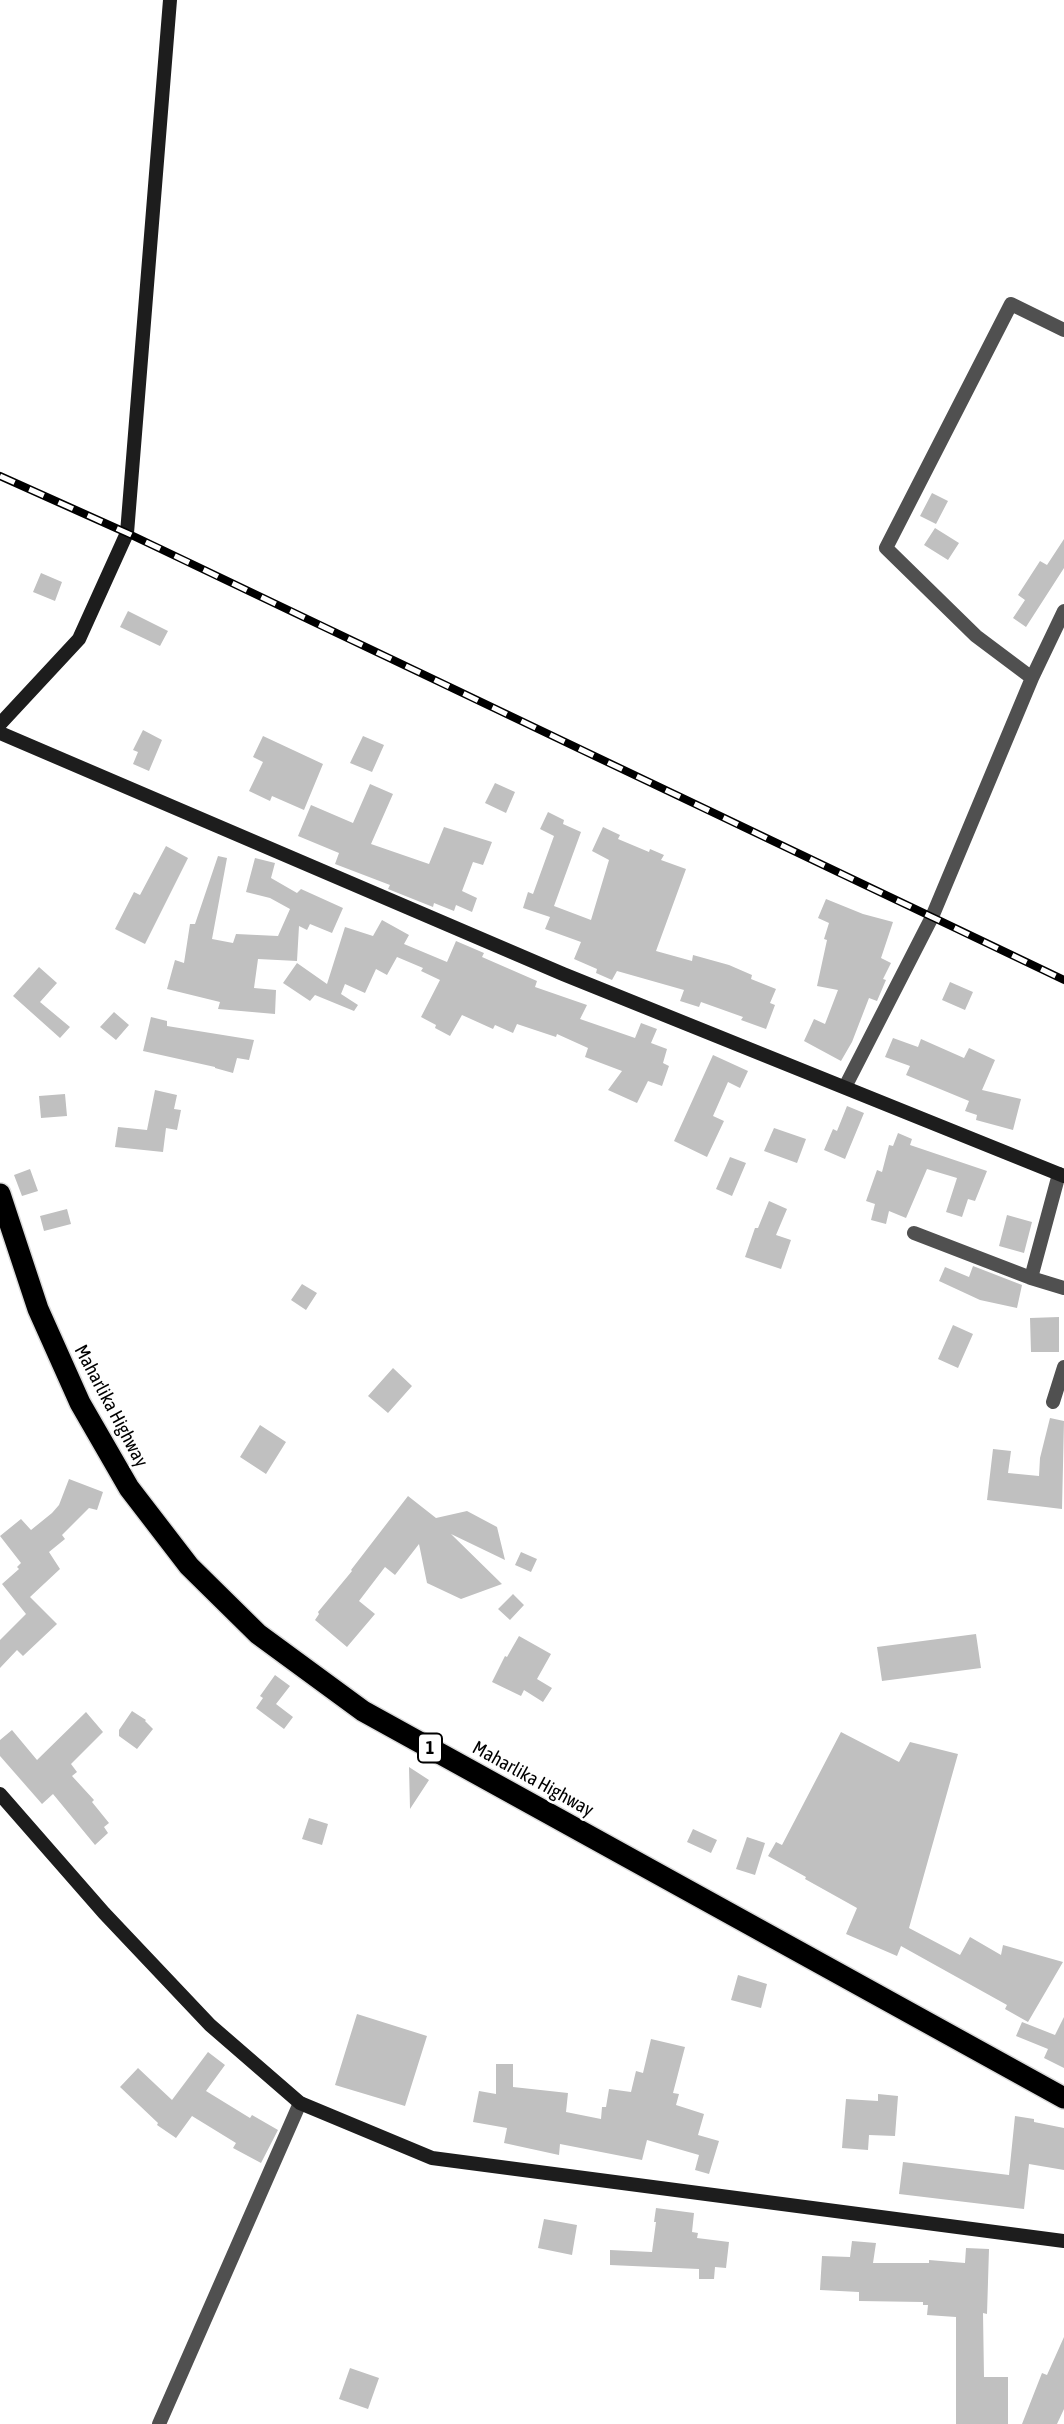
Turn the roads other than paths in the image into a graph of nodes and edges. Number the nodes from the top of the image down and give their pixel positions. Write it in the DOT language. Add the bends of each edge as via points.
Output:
graph roads {
  1 [pos="170,0"];
  2 [pos="1064,330"];
  3 [pos="1064,611"];
  4 [pos="1032,678"];
  5 [pos="0,724"];
  6 [pos="0,733"];
  7 [pos="845,1087"];
  8 [pos="1061,1175"];
  9 [pos="0,1194"];
  10 [pos="914,1233"];
  11 [pos="1031,1278"];
  12 [pos="1064,1288"];
  13 [pos="1064,1367"];
  14 [pos="1053,1402"];
  15 [pos="0,1794"];
  16 [pos="1064,2098"];
  17 [pos="300,2103"];
  18 [pos="1064,2241"];
  19 [pos="159,2424"];
  1 -- 5 [label="street" via="127,533 79,639"];
  2 -- 4 [label="street" via="1010,303 886,548 976,636"];
  3 -- 4 [label="street"];
  4 -- 7 [label="street" via="932,917"];
  6 -- 7 [label="street" via="563,974"];
  7 -- 8 [label="street"];
  8 -- 11 [label="street"];
  9 -- 16 [label="highway, Maharlika Highway / 1" via="38,1310 80,1403 129,1488 189,1566 258,1634 363,1711"];
  10 -- 11 [label="street"];
  11 -- 12 [label="street"];
  13 -- 14 [label="street"];
  15 -- 17 [label="street" via="210,2025"];
  17 -- 18 [label="street" via="432,2158"];
  17 -- 19 [label="street"];
}
